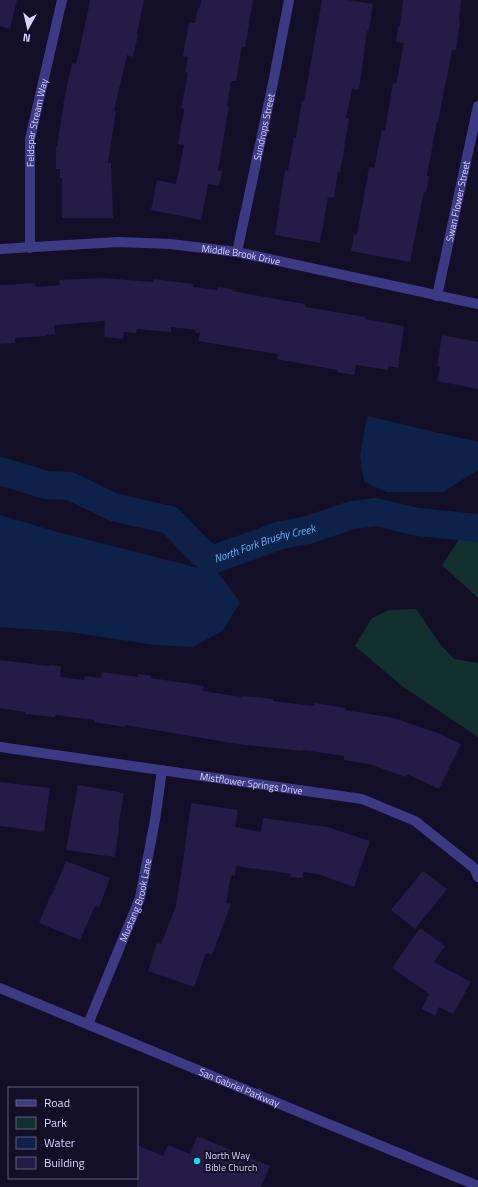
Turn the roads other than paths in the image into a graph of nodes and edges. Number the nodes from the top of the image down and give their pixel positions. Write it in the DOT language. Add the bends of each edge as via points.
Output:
graph roads {
  1 [pos="62,0"];
  2 [pos="289,0"];
  3 [pos="478,106"];
  4 [pos="30,248"];
  5 [pos="0,249"];
  6 [pos="237,252"];
  7 [pos="437,296"];
  8 [pos="478,304"];
  9 [pos="0,747"];
  10 [pos="162,770"];
  11 [pos="478,877"];
  12 [pos="0,988"];
  13 [pos="88,1024"];
  14 [pos="478,1186"];
  1 -- 4 [label="street, Feldspar Stream Way" via="30,139"];
  2 -- 6 [label="street, Sundrops Street"];
  3 -- 7 [label="street, Swan Flower Street"];
  4 -- 5 [label="street, Middle Brook Drive"];
  4 -- 6 [label="street, Middle Brook Drive" via="118,242 170,244"];
  6 -- 7 [label="street, Middle Brook Drive"];
  7 -- 8 [label="street, Middle Brook Drive"];
  9 -- 10 [label="street, Mistflower Springs Drive"];
  10 -- 11 [label="street, Mistflower Springs Drive" via="362,799 415,821 474,868"];
  10 -- 13 [label="street, Mustang Brook Lane" via="140,898"];
  12 -- 13 [label="street, San Gabriel Parkway"];
  13 -- 14 [label="street, San Gabriel Parkway"];
}
